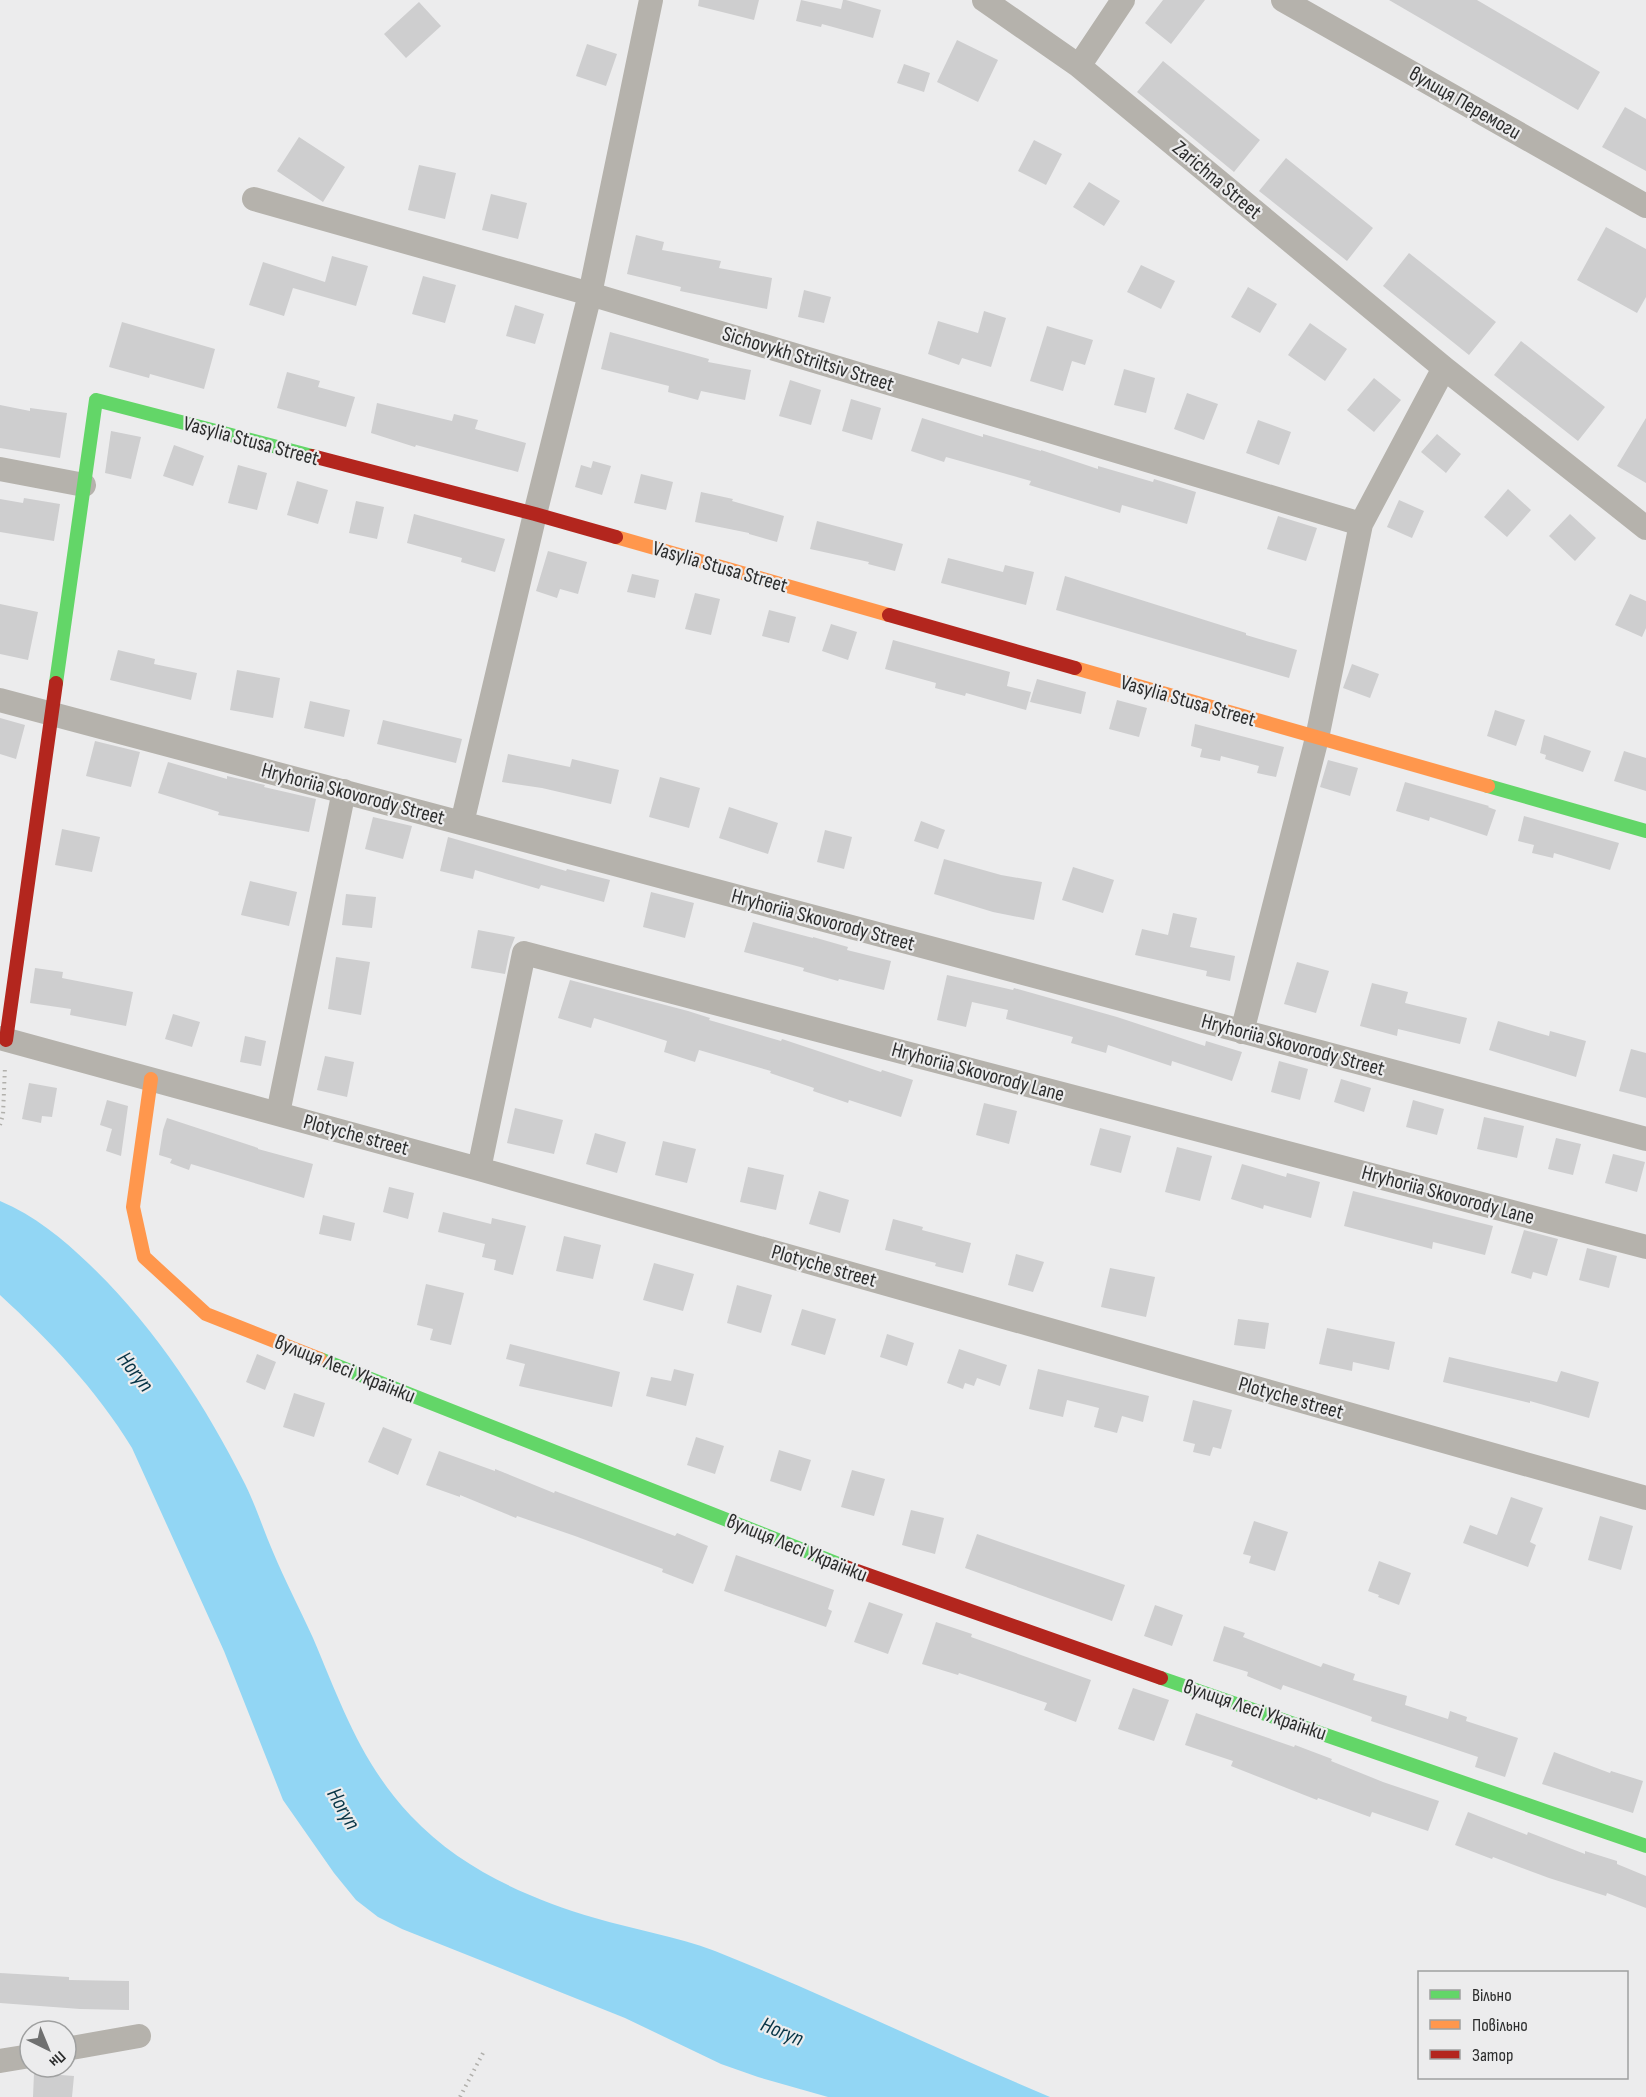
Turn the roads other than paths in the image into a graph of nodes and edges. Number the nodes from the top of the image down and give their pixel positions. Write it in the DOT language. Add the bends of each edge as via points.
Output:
graph roads {
  1 [pos="651,0"];
  2 [pos="984,0"];
  3 [pos="1123,0"];
  4 [pos="1284,0"];
  5 [pos="1079,66"];
  6 [pos="254,199"];
  7 [pos="1646,206"];
  8 [pos="590,294"];
  9 [pos="1444,368"];
  10 [pos="0,469"];
  11 [pos="84,485"];
  12 [pos="535,514"];
  13 [pos="1361,524"];
  14 [pos="1646,528"];
  15 [pos="0,700"];
  16 [pos="51,713"];
  17 [pos="1317,738"];
  18 [pos="344,791"];
  19 [pos="462,823"];
  20 [pos="1646,831"];
  21 [pos="1242,1032"];
  22 [pos="3,1039"];
  23 [pos="151,1079"];
  24 [pos="278,1113"];
  25 [pos="1646,1140"];
  26 [pos="479,1169"];
  27 [pos="1646,1247"];
  28 [pos="1646,1498"];
  29 [pos="1646,1846"];
  30 [pos="140,2037"];
  31 [pos="78,2047"];
  32 [pos="18,2058"];
  33 [pos="0,2061"];
  1 -- 8 [label="street"];
  2 -- 5 [label="street, Zarichna Street"];
  3 -- 5 [label="street"];
  4 -- 7 [label="street, вулиця Перемоги"];
  5 -- 9 [label="street, Zarichna Street"];
  6 -- 8 [label="street, Sichovykh Striltsiv Street"];
  8 -- 12 [label="street"];
  8 -- 13 [label="street, Sichovykh Striltsiv Street"];
  9 -- 13 [label="street"];
  9 -- 14 [label="street, Zarichna Street"];
  10 -- 11 [label="street"];
  11 -- 12 [label="street, Vasylia Stusa Street" via="96,400"];
  11 -- 16 [label="street, Vasylia Stusa Street"];
  12 -- 17 [label="street, Vasylia Stusa Street"];
  12 -- 19 [label="street"];
  13 -- 17 [label="street"];
  15 -- 16 [label="street, Hryhoriia Skovorody Street"];
  16 -- 18 [label="street, Hryhoriia Skovorody Street"];
  16 -- 22 [label="street, Vasylia Stusa Street"];
  17 -- 20 [label="street, Vasylia Stusa Street"];
  17 -- 21 [label="street"];
  18 -- 19 [label="street, Hryhoriia Skovorody Street"];
  18 -- 24 [label="street"];
  19 -- 21 [label="street, Hryhoriia Skovorody Street"];
  21 -- 25 [label="street, Hryhoriia Skovorody Street"];
  22 -- 23 [label="street, Plotyche street"];
  23 -- 24 [label="street, Plotyche street"];
  23 -- 29 [label="street, вулиця Лесі Українки" via="133,1207 144,1257 206,1314 876,1579"];
  24 -- 26 [label="street, Plotyche street"];
  26 -- 27 [label="street, Hryhoriia Skovorody Lane" via="524,953"];
  26 -- 28 [label="street, Plotyche street"];
  30 -- 31 [label="street"];
  32 -- 33 [label="street"];
}
